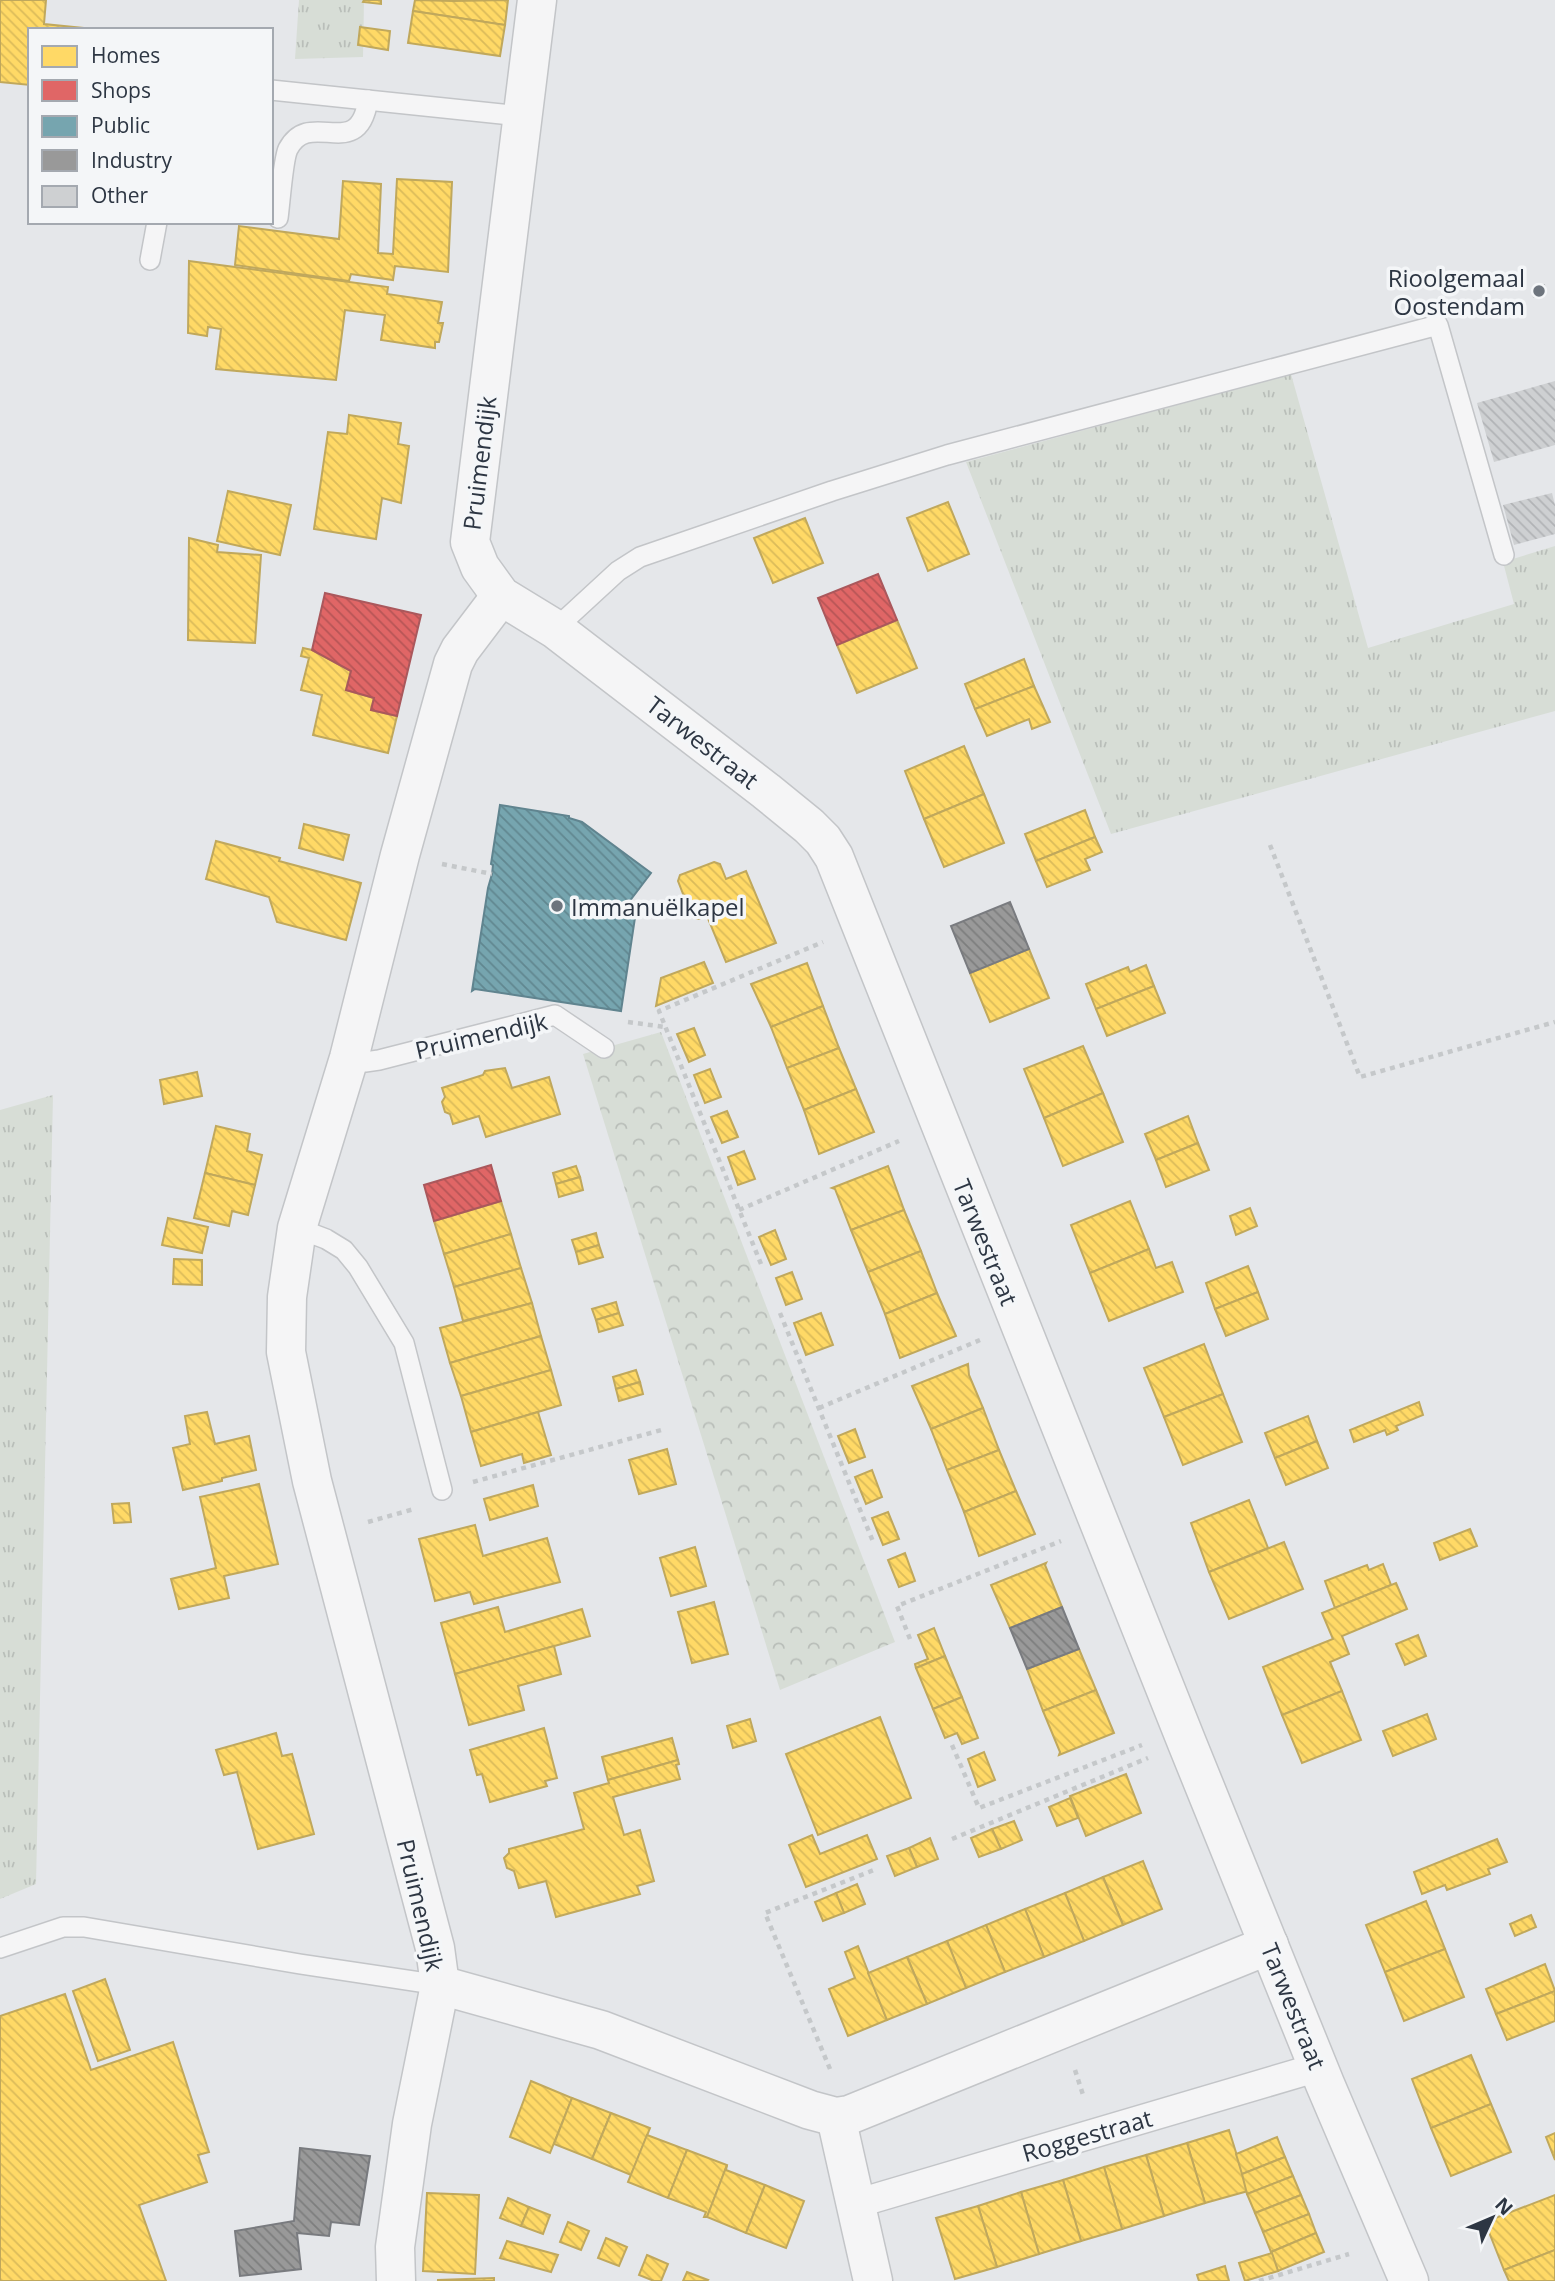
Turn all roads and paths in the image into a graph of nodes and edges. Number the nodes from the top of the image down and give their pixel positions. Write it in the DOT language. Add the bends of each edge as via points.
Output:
graph roads {
  1 [pos="537,0"];
  2 [pos="273,90"];
  3 [pos="368,100"];
  4 [pos="521,116"];
  5 [pos="278,218"];
  6 [pos="157,224"];
  7 [pos="150,260"];
  8 [pos="1504,555"];
  9 [pos="501,597"];
  10 [pos="555,629"];
  11 [pos="1270,845"];
  12 [pos="861,926"];
  13 [pos="1555,1022"];
  14 [pos="604,1048"];
  15 [pos="349,1058"];
  16 [pos="939,1124"];
  17 [pos="739,1210"];
  18 [pos="297,1228"];
  19 [pos="761,1264"];
  20 [pos="780,1313"];
  21 [pos="1019,1324"];
  22 [pos="820,1408"];
  23 [pos="665,1429"];
  24 [pos="442,1490"];
  25 [pos="1100,1526"];
  26 [pos="327,1534"];
  27 [pos="874,1544"];
  28 [pos="910,1639"];
  29 [pos="1184,1736"];
  30 [pos="952,1745"];
  31 [pos="951,1839"];
  32 [pos="874,1870"];
  33 [pos="1269,1945"];
  34 [pos="0,1948"];
  35 [pos="440,1985"];
  36 [pos="1062,2029"];
  37 [pos="1319,2067"];
  38 [pos="843,2116"];
  39 [pos="1095,2132"];
  40 [pos="855,2203"];
  41 [pos="1392,2241"];
  42 [pos="396,2281"];
  43 [pos="873,2281"];
  44 [pos="1259,2281"];
  45 [pos="1409,2281"];
  1 -- 4 [label="street, Pruimendijk"];
  2 -- 3 [label="lane"];
  3 -- 4 [label="lane"];
  3 -- 5 [label="lane" via="366,117 356,129 300,134 288,149"];
  4 -- 9 [label="street, Pruimendijk" via="470,542 480,567"];
  6 -- 7 [label="lane"];
  8 -- 10 [label="lane" via="1438,325 947,455 820,495 640,558 618,571"];
  9 -- 10 [label="street, Tarwestraat"];
  9 -- 15 [label="street, Pruimendijk" via="453,664"];
  10 -- 12 [label="street, Tarwestraat" via="809,826 834,857"];
  11 -- 13 [label="path" via="1360,1077"];
  12 -- 16 [label="street, Tarwestraat"];
  12 -- 17 [label="path" via="659,1011"];
  14 -- 15 [label="lane, Pruimendijk" via="555,1015 379,1060"];
  15 -- 18 [label="street, Pruimendijk"];
  16 -- 17 [label="path"];
  16 -- 21 [label="street, Tarwestraat"];
  17 -- 19 [label="path"];
  18 -- 24 [label="lane" via="344,1250 404,1343"];
  18 -- 26 [label="street, Pruimendijk" via="287,1297 286,1352"];
  20 -- 22 [label="path"];
  21 -- 22 [label="path, Tarwestraat"];
  21 -- 25 [label="street, Tarwestraat"];
  22 -- 27 [label="path"];
  23 -- 24 [label="path"];
  24 -- 26 [label="path" via="429,1505"];
  25 -- 28 [label="path" via="897,1606"];
  25 -- 29 [label="street, Tarwestraat"];
  26 -- 35 [label="street, Pruimendijk" via="435,1948"];
  29 -- 30 [label="path" via="979,1808"];
  29 -- 31 [label="path"];
  29 -- 33 [label="street, Tarwestraat"];
  32 -- 38 [label="path" via="765,1913"];
  33 -- 36 [label="street"];
  33 -- 37 [label="street, Tarwestraat"];
  34 -- 35 [label="lane" via="63,1927 84,1927"];
  35 -- 38 [label="street" via="601,2030 785,2101"];
  35 -- 42 [label="street, Pruimendijk" via="412,2124 395,2247"];
  36 -- 38 [label="street"];
  36 -- 39 [label="path"];
  37 -- 39 [label="street, Roggestraat"];
  37 -- 41 [label="street, Tarwestraat"];
  38 -- 40 [label="street"];
  39 -- 40 [label="street, Roggestraat"];
  40 -- 43 [label="street"];
  41 -- 44 [label="path"];
  41 -- 45 [label="street, Tarwestraat"];
}
